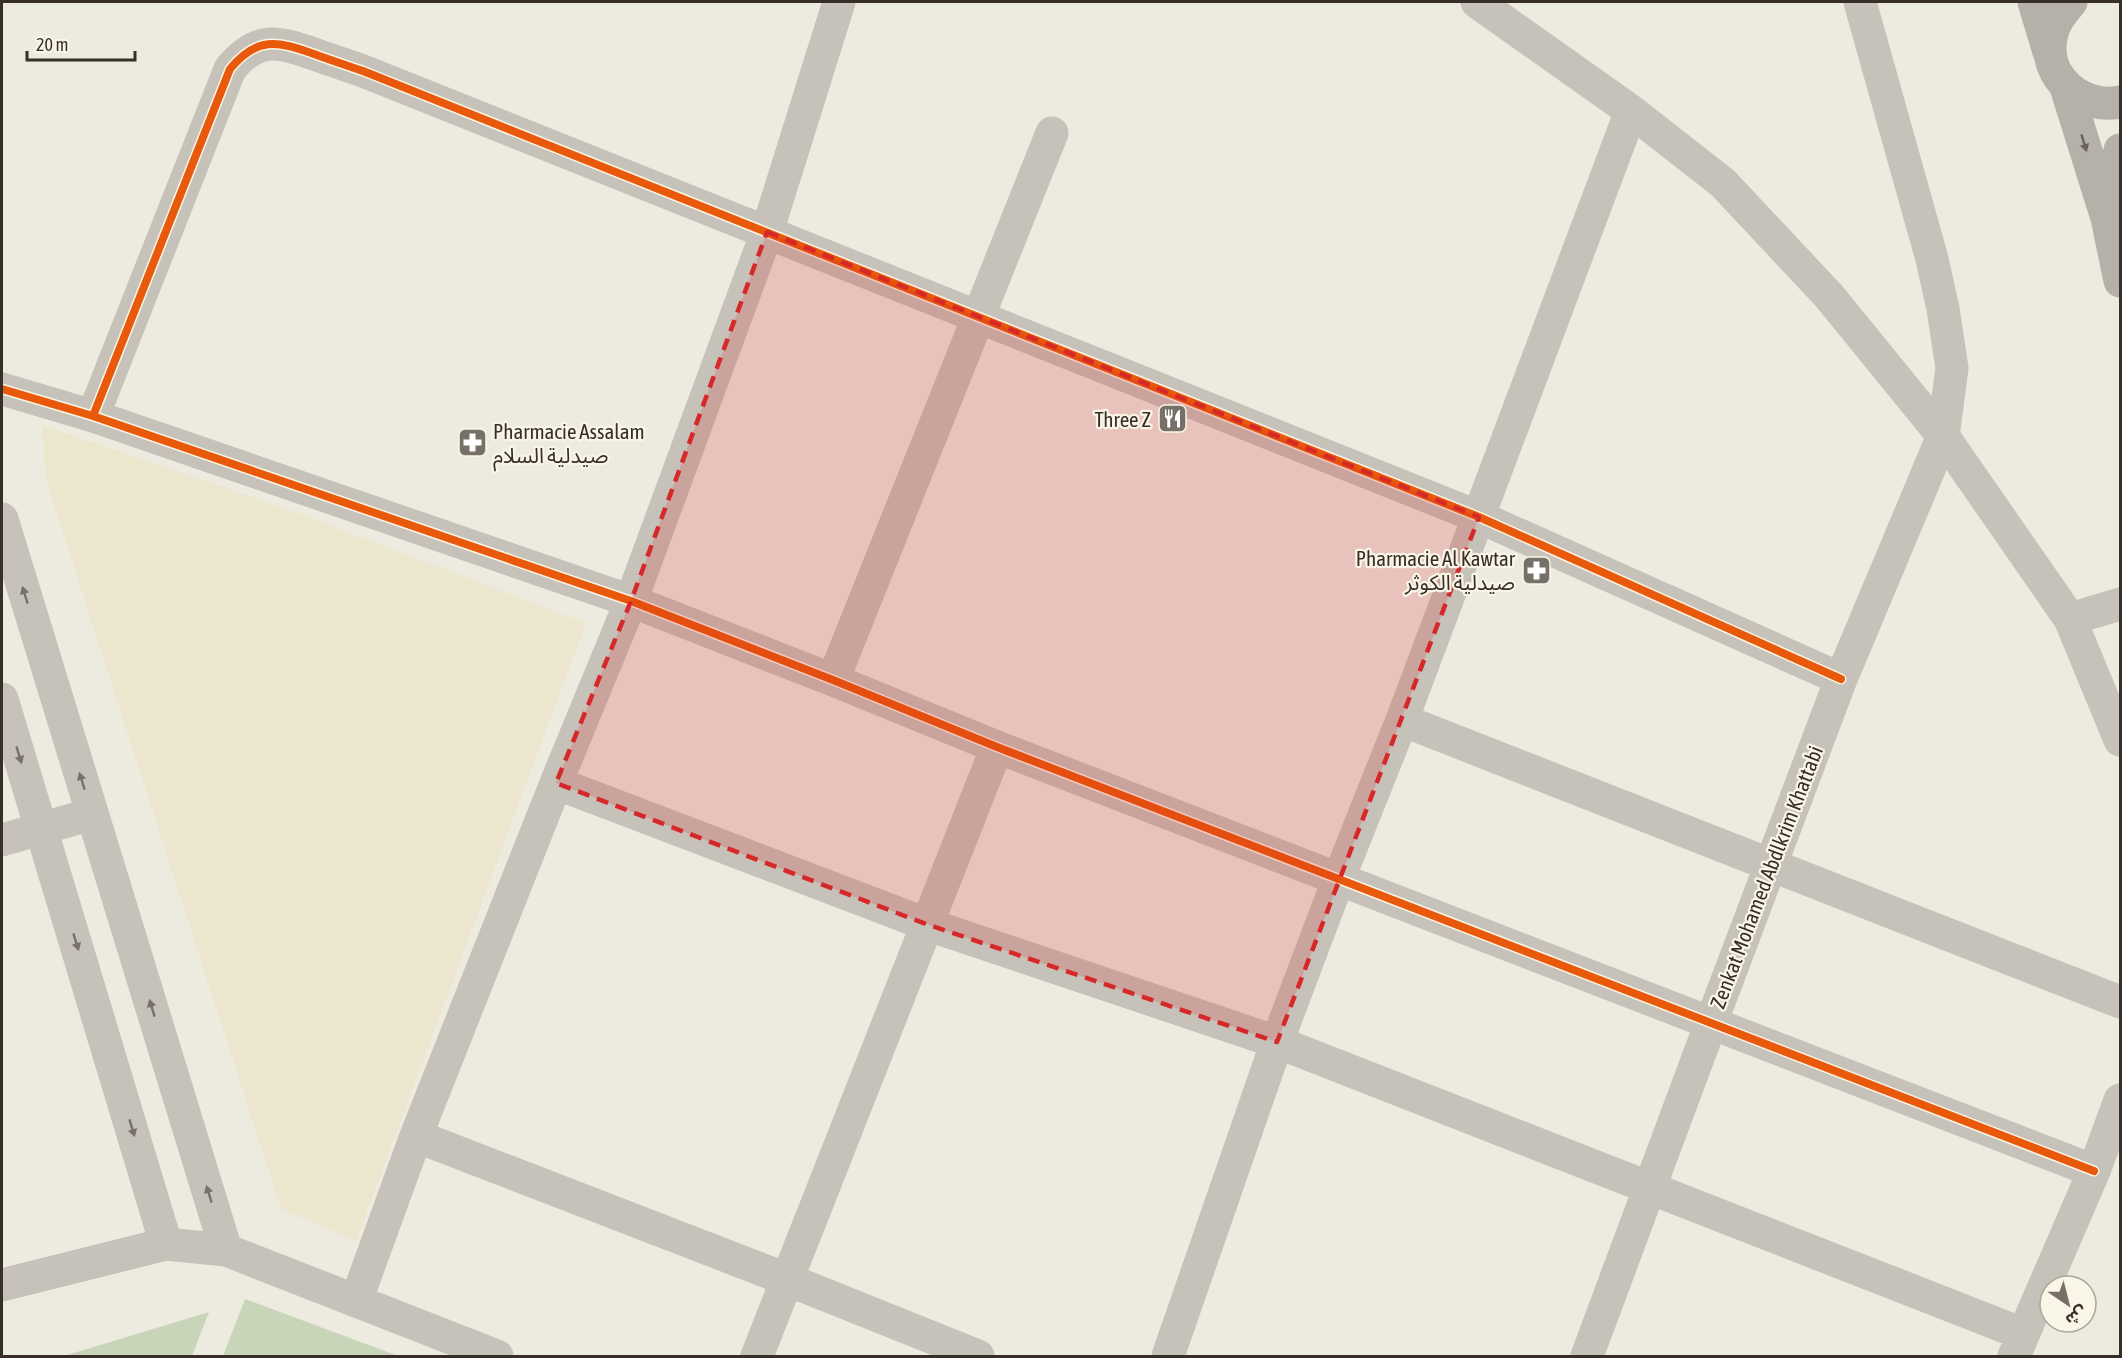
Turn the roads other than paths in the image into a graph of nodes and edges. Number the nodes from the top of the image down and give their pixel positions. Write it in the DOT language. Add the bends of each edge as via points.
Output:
graph roads {
  1 [pos="839,2"];
  2 [pos="1477,2"];
  3 [pos="1860,2"];
  4 [pos="2034,2"];
  5 [pos="2071,2"];
  6 [pos="2059,74"];
  7 [pos="2121,102"];
  8 [pos="1631,111"];
  9 [pos="1052,133"];
  10 [pos="2121,150"];
  11 [pos="2107,218"];
  12 [pos="767,232"];
  13 [pos="2119,270"];
  14 [pos="978,317"];
  15 [pos="2,389"];
  16 [pos="93,416"];
  17 [pos="1943,436"];
  18 [pos="1479,517"];
  19 [pos="2,519"];
  20 [pos="631,601"];
  21 [pos="2121,604"];
  22 [pos="2070,619"];
  23 [pos="1841,679"];
  24 [pos="833,680"];
  25 [pos="2,699"];
  26 [pos="1402,720"];
  27 [pos="2121,740"];
  28 [pos="997,747"];
  29 [pos="556,783"];
  30 [pos="92,814"];
  31 [pos="41,828"];
  32 [pos="2,840"];
  33 [pos="1772,865"];
  34 [pos="1339,878"];
  35 [pos="926,924"];
  36 [pos="2121,1002"];
  37 [pos="1711,1023"];
  38 [pos="1277,1042"];
  39 [pos="2121,1100"];
  40 [pos="416,1136"];
  41 [pos="2094,1171"];
  42 [pos="1650,1188"];
  43 [pos="166,1244"];
  44 [pos="226,1250"];
  45 [pos="786,1279"];
  46 [pos="2,1285"];
  47 [pos="356,1301"];
  48 [pos="2018,1345"];
  49 [pos="498,1356"];
  50 [pos="757,1356"];
  51 [pos="978,1356"];
  52 [pos="1168,1356"];
  53 [pos="1587,1356"];
  1 -- 12 [label="street"];
  2 -- 8 [label="street"];
  3 -- 17 [label="street, Zenkat Mohamed Abdlkrim Khattabi" via="1943,309 1952,368"];
  4 -- 6 [label="main road"];
  5 -- 6 [label="main road" via="2057,18 2050,38"];
  6 -- 7 [label="main road" via="2085,100 2108,105"];
  6 -- 11 [label="main road, one-way"];
  8 -- 17 [label="street" via="1723,183 1829,296"];
  8 -- 18 [label="street"];
  9 -- 14 [label="street"];
  10 -- 11 [label="main road"];
  11 -- 13 [label="main road"];
  12 -- 14 [label="street"];
  12 -- 16 [label="street" via="363,71 286,44 254,47 230,69"];
  12 -- 20 [label="street"];
  14 -- 18 [label="street"];
  14 -- 24 [label="street"];
  15 -- 16 [label="street"];
  16 -- 20 [label="street"];
  17 -- 22 [label="street"];
  17 -- 23 [label="street, Zenkat Mohamed Abdlkrim Khattabi"];
  18 -- 23 [label="street"];
  18 -- 26 [label="street"];
  30 -- 19 [label="street, one-way"];
  20 -- 24 [label="street"];
  20 -- 29 [label="street"];
  21 -- 22 [label="street"];
  22 -- 27 [label="street"];
  23 -- 33 [label="street, Zenkat Mohamed Abdlkrim Khattabi"];
  24 -- 28 [label="street"];
  25 -- 31 [label="street, one-way"];
  26 -- 33 [label="street"];
  26 -- 34 [label="street"];
  28 -- 34 [label="street"];
  28 -- 35 [label="street"];
  29 -- 35 [label="street"];
  29 -- 40 [label="street"];
  30 -- 31 [label="street"];
  44 -- 30 [label="street, one-way"];
  31 -- 32 [label="street"];
  31 -- 43 [label="street, one-way"];
  33 -- 36 [label="street"];
  33 -- 37 [label="street, Zenkat Mohamed Abdlkrim Khattabi"];
  34 -- 37 [label="street"];
  34 -- 38 [label="street"];
  35 -- 38 [label="street"];
  35 -- 45 [label="street"];
  37 -- 41 [label="street"];
  37 -- 42 [label="street, Zenkat Mohamed Abdlkrim Khattabi"];
  38 -- 42 [label="street"];
  38 -- 52 [label="street"];
  39 -- 41 [label="street"];
  40 -- 45 [label="street"];
  40 -- 47 [label="street"];
  41 -- 48 [label="street"];
  42 -- 48 [label="street"];
  42 -- 53 [label="street, Zenkat Mohamed Abdlkrim Khattabi"];
  43 -- 44 [label="street"];
  43 -- 46 [label="street"];
  44 -- 47 [label="street"];
  45 -- 50 [label="street"];
  45 -- 51 [label="street"];
  47 -- 49 [label="street"];
}
